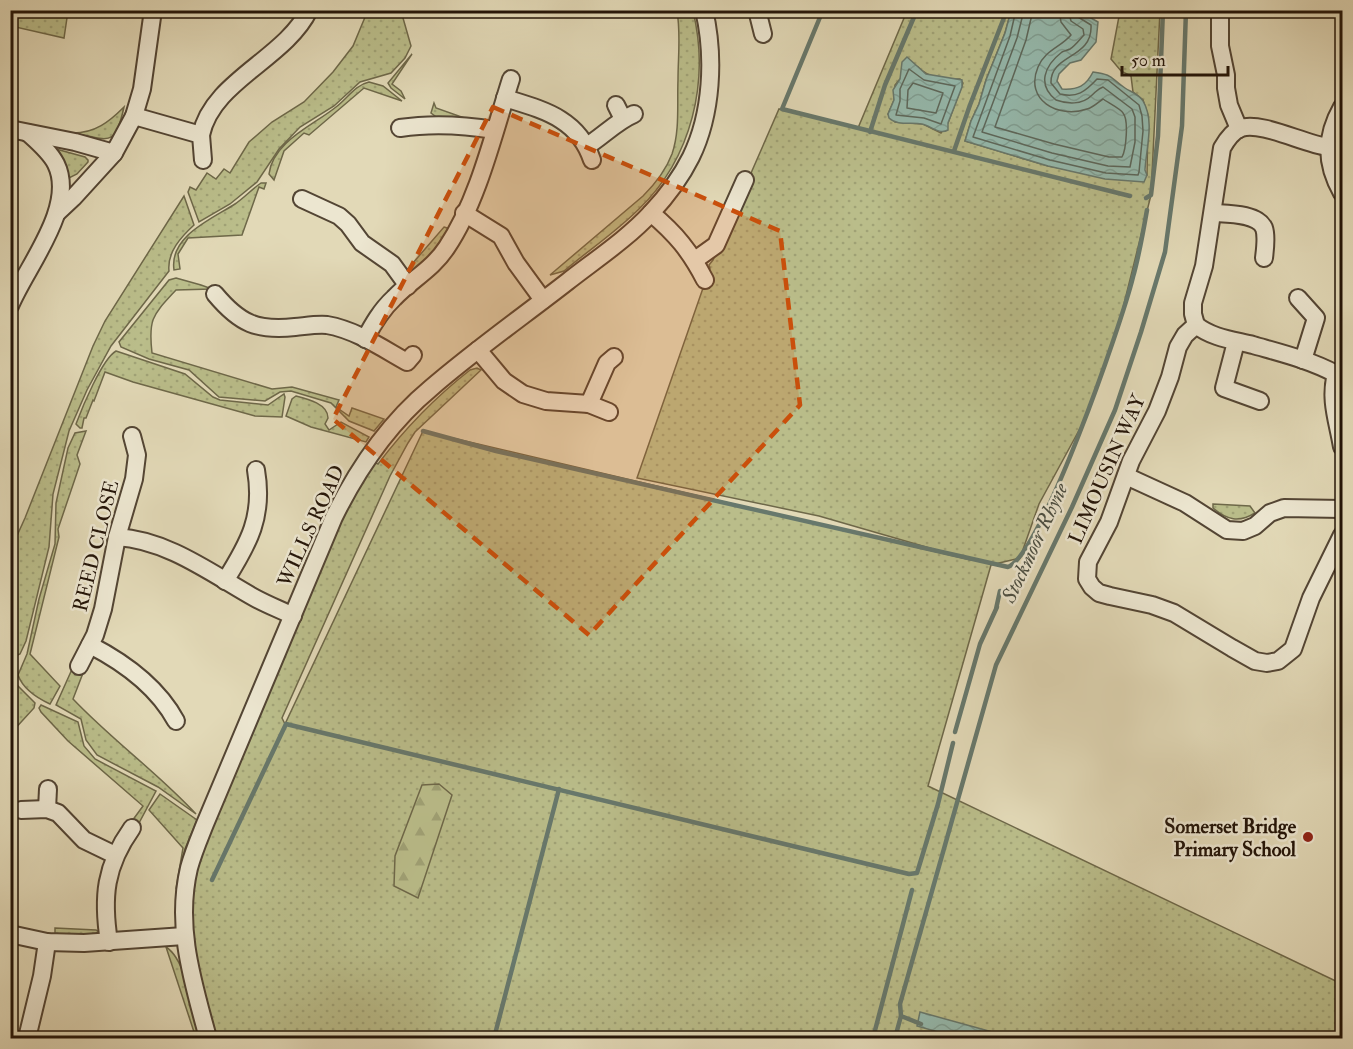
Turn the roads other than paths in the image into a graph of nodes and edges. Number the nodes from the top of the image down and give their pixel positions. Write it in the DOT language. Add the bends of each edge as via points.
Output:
graph roads {
  1 [pos="153,10"];
  2 [pos="309,10"];
  3 [pos="704,10"];
  4 [pos="757,10"];
  5 [pos="1220,10"];
  6 [pos="763,34"];
  7 [pos="511,80"];
  8 [pos="505,98"];
  9 [pos="1342,107"];
  10 [pos="625,113"];
  11 [pos="134,116"];
  12 [pos="409,122"];
  13 [pos="10,129"];
  14 [pos="1239,129"];
  15 [pos="495,130"];
  16 [pos="28,133"];
  17 [pos="201,135"];
  18 [pos="1328,147"];
  19 [pos="114,153"];
  20 [pos="203,160"];
  21 [pos="738,188"];
  22 [pos="1342,193"];
  23 [pos="57,213"];
  24 [pos="464,213"];
  25 [pos="651,213"];
  26 [pos="1213,213"];
  27 [pos="305,220"];
  28 [pos="1264,258"];
  29 [pos="694,260"];
  30 [pos="705,280"];
  31 [pos="408,286"];
  32 [pos="215,294"];
  33 [pos="1298,298"];
  34 [pos="543,300"];
  35 [pos="10,306"];
  36 [pos="1196,325"];
  37 [pos="365,339"];
  38 [pos="1236,342"];
  39 [pos="478,350"];
  40 [pos="606,358"];
  41 [pos="1303,360"];
  42 [pos="411,363"];
  43 [pos="1339,373"];
  44 [pos="1260,401"];
  45 [pos="589,404"];
  46 [pos="609,412"];
  47 [pos="132,436"];
  48 [pos="1342,447"];
  49 [pos="256,470"];
  50 [pos="1126,476"];
  51 [pos="1342,509"];
  52 [pos="1342,535"];
  53 [pos="117,537"];
  54 [pos="225,581"];
  55 [pos="293,616"];
  56 [pos="90,645"];
  57 [pos="79,666"];
  58 [pos="176,721"];
  59 [pos="48,789"];
  60 [pos="47,809"];
  61 [pos="21,810"];
  62 [pos="132,828"];
  63 [pos="115,855"];
  64 [pos="10,934"];
  65 [pos="184,936"];
  66 [pos="47,942"];
  67 [pos="109,942"];
  68 [pos="27,1038"];
  69 [pos="208,1038"];
  1 -- 11 [label="street" via="142,89"];
  2 -- 17 [label="street" via="293,33 216,104 203,123"];
  3 -- 25 [label="street, WILLS ROAD" via="710,52 703,118 691,157"];
  4 -- 6 [label="street"];
  5 -- 14 [label="street" via="1226,88"];
  7 -- 8 [label="street"];
  8 -- 10 [label="street" via="565,122 583,138 590,153"];
  8 -- 15 [label="street"];
  9 -- 18 [label="street"];
  11 -- 17 [label="street"];
  11 -- 19 [label="street"];
  12 -- 15 [label="street"];
  13 -- 16 [label="street"];
  14 -- 18 [label="street" via="1265,128"];
  14 -- 26 [label="street" via="1222,148"];
  15 -- 24 [label="street"];
  16 -- 19 [label="street"];
  16 -- 23 [label="street" via="49,154 58,171 61,188"];
  17 -- 20 [label="street"];
  18 -- 22 [label="street"];
  19 -- 23 [label="street"];
  21 -- 29 [label="street" via="716,245"];
  23 -- 35 [label="street"];
  24 -- 31 [label="street" via="441,255"];
  24 -- 34 [label="street" via="501,236"];
  25 -- 29 [label="street" via="672,231"];
  25 -- 34 [label="street, WILLS ROAD"];
  26 -- 28 [label="street" via="1243,216 1260,223 1264,229"];
  26 -- 36 [label="street" via="1193,303"];
  27 -- 31 [label="street" via="308,202 333,212 362,243 392,264"];
  29 -- 30 [label="street"];
  31 -- 37 [label="street" via="384,308"];
  32 -- 37 [label="street" via="221,314 259,327 320,324"];
  33 -- 41 [label="street" via="1316,318"];
  34 -- 39 [label="street, WILLS ROAD"];
  36 -- 38 [label="street"];
  36 -- 50 [label="street, LIMOUSIN WAY" via="1178,347 1157,411"];
  37 -- 42 [label="street"];
  38 -- 41 [label="street"];
  38 -- 44 [label="street" via="1224,388"];
  39 -- 45 [label="street" via="504,381 523,394 546,401"];
  39 -- 55 [label="street, WILLS ROAD" via="430,388 373,450 338,508"];
  40 -- 45 [label="street"];
  41 -- 43 [label="street"];
  43 -- 48 [label="street" via="1333,405"];
  45 -- 46 [label="street"];
  47 -- 53 [label="street, REED CLOSE" via="144,455"];
  49 -- 54 [label="street" via="267,490 248,542"];
  50 -- 51 [label="street" via="1185,503 1227,530 1243,531 1284,508"];
  50 -- 52 [label="street, LIMOUSIN WAY" via="1109,522 1088,562 1087,579 1092,587 1099,593 1174,612 1256,661 1278,661 1293,649 1311,598"];
  53 -- 54 [label="street" via="132,538 171,552"];
  53 -- 56 [label="street, REED CLOSE" via="109,586"];
  54 -- 55 [label="street"];
  55 -- 65 [label="street, WILLS ROAD" via="193,857 187,879"];
  56 -- 57 [label="street, REED CLOSE"];
  56 -- 58 [label="street" via="174,700"];
  59 -- 60 [label="street"];
  60 -- 61 [label="street"];
  60 -- 63 [label="street" via="67,820 84,840"];
  62 -- 63 [label="street"];
  63 -- 67 [label="street" via="106,887"];
  64 -- 66 [label="street"];
  65 -- 67 [label="street"];
  65 -- 69 [label="street, WILLS ROAD"];
  66 -- 67 [label="street"];
  66 -- 68 [label="street"];
}
